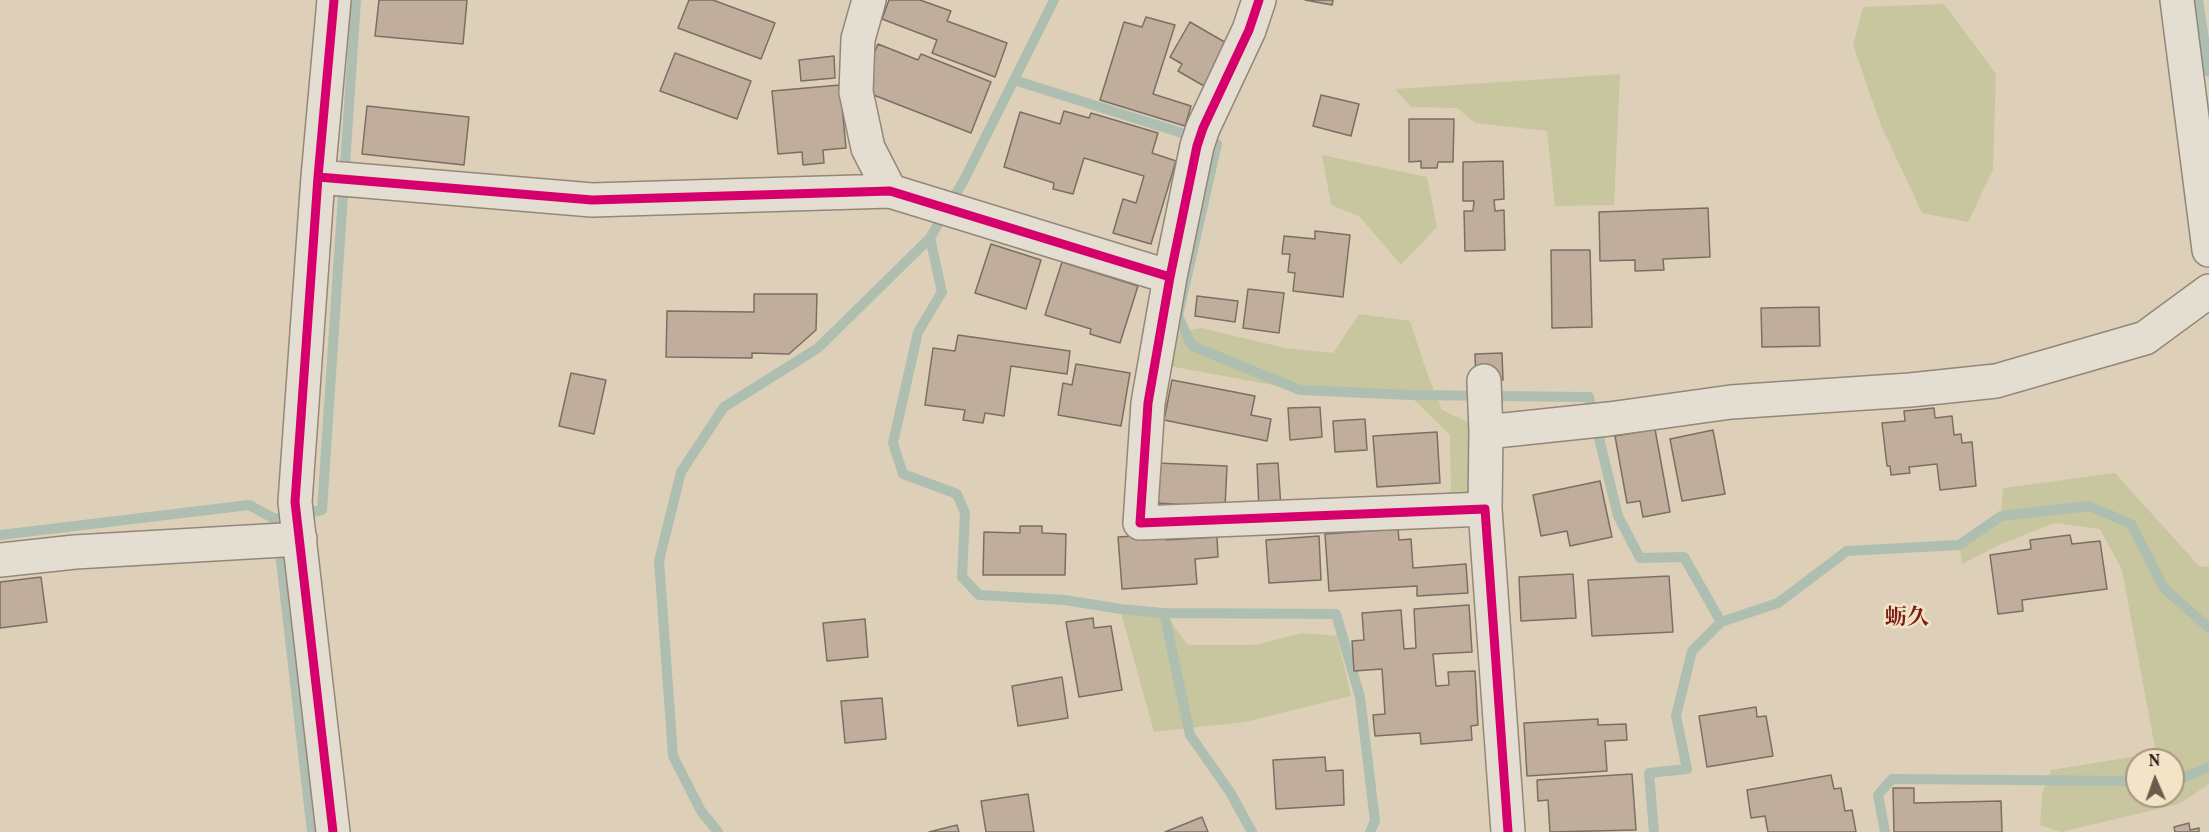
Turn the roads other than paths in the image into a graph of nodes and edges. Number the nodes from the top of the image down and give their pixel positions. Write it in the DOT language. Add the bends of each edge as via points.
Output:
graph roads {
  1 [pos="334,0"];
  2 [pos="869,0"];
  3 [pos="1259,0"];
  4 [pos="2177,0"];
  5 [pos="335,178"];
  6 [pos="890,191"];
  7 [pos="2209,250"];
  8 [pos="1170,277"];
  9 [pos="2209,291"];
  10 [pos="1485,509"];
  11 [pos="289,529"];
  12 [pos="0,560"];
  13 [pos="333,832"];
  14 [pos="1508,832"];
  1 -- 5 [label="street"];
  2 -- 6 [label="street" via="858,39 856,92 868,148"];
  3 -- 8 [label="street" via="1200,137"];
  4 -- 7 [label="street"];
  5 -- 6 [label="street" via="592,200"];
  5 -- 11 [label="street"];
  6 -- 8 [label="street"];
  8 -- 10 [label="street" via="1148,403 1140,523"];
  9 -- 10 [label="street" via="2145,338 1996,381 1731,402 1596,420 1485,407"];
  10 -- 14 [label="street"];
  11 -- 12 [label="street"];
  11 -- 13 [label="street"];
}
